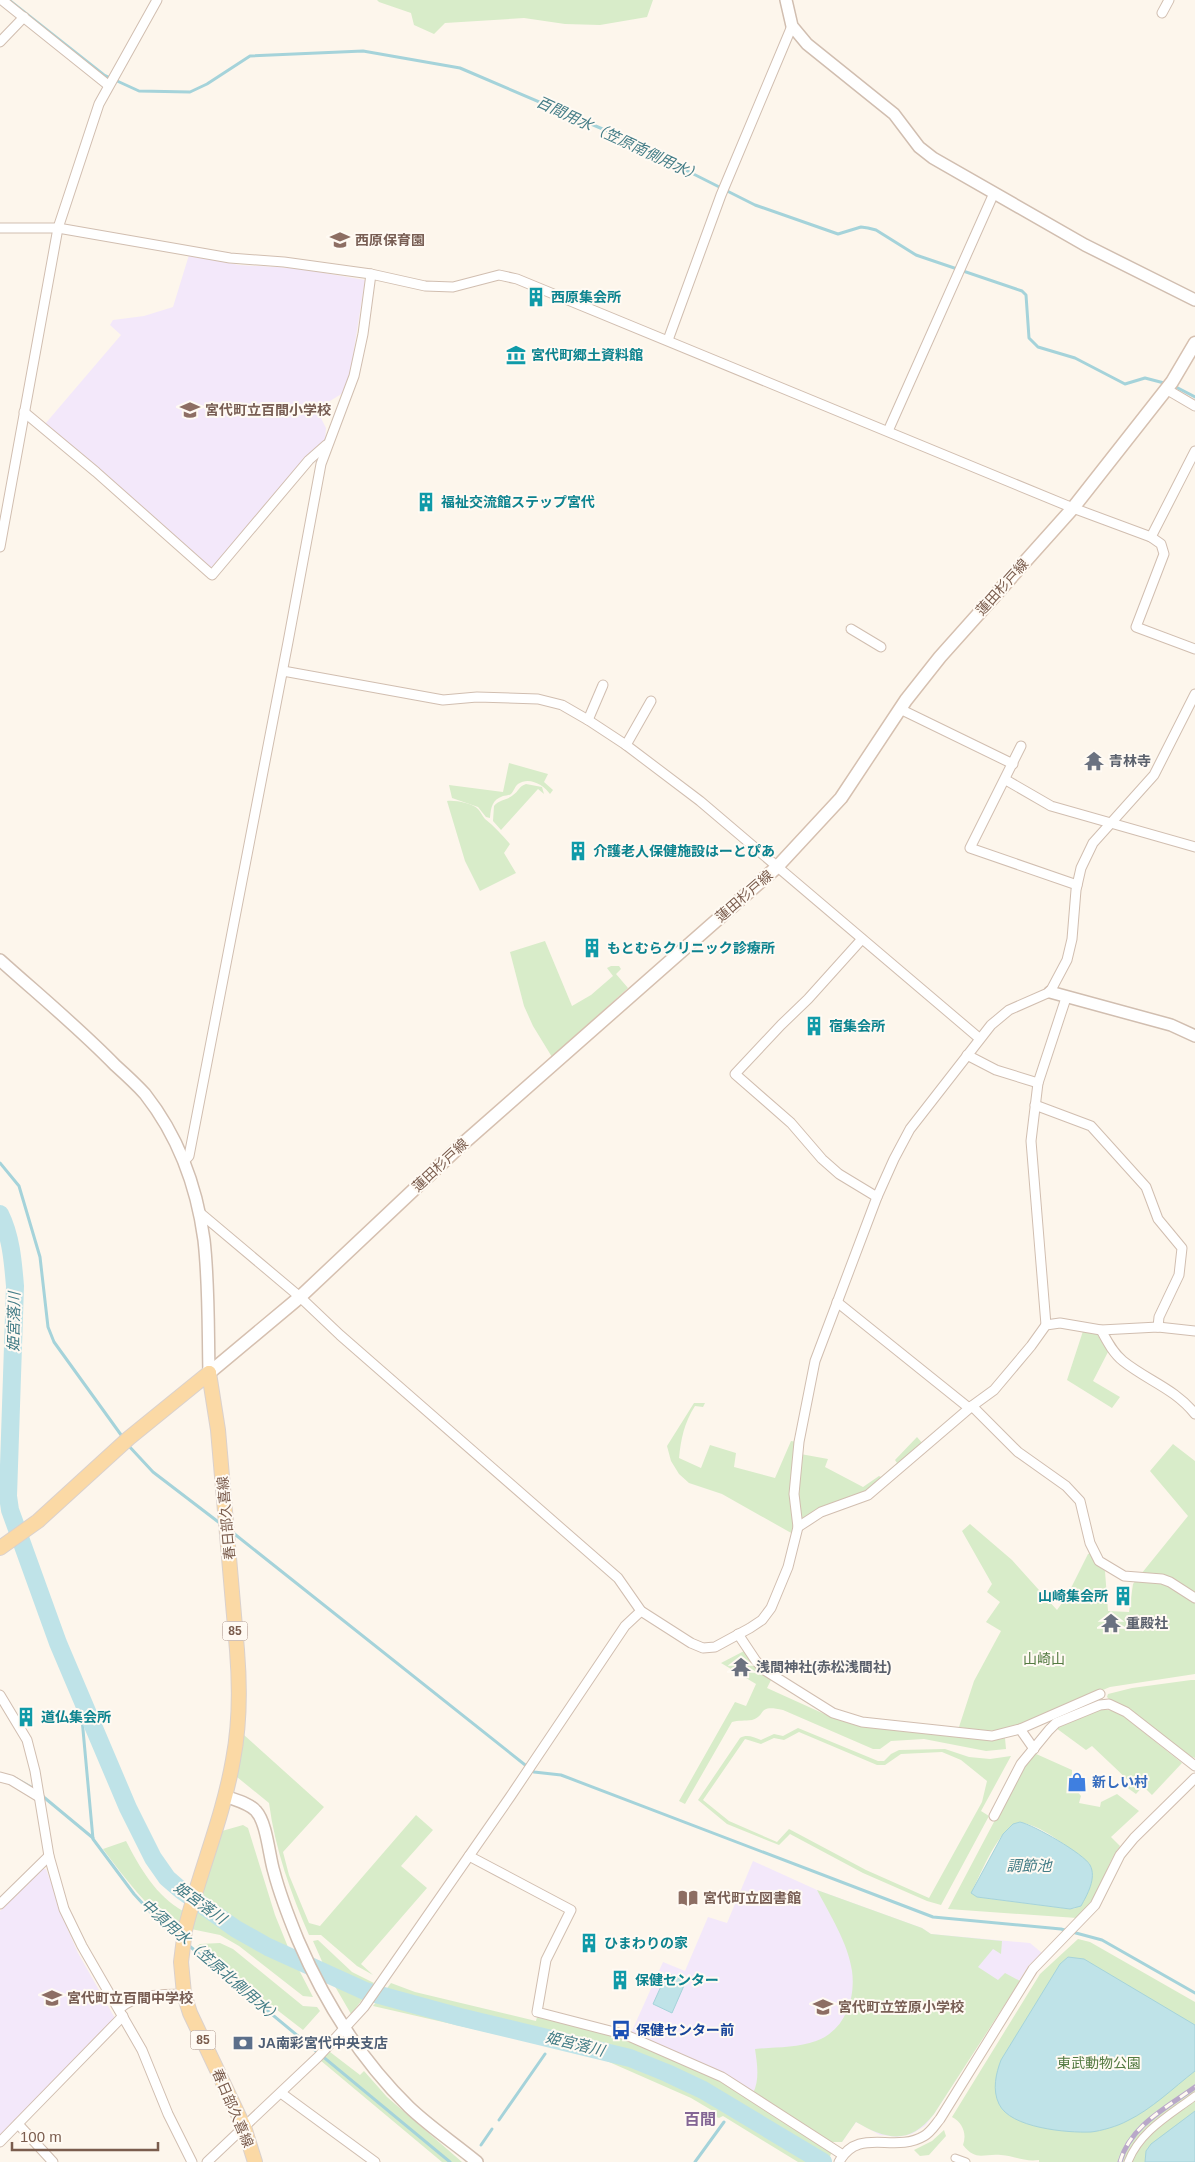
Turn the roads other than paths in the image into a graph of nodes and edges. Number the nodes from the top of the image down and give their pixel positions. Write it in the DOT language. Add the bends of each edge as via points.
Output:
graph roads {
  1 [pos="2,0"];
  2 [pos="157,0"];
  3 [pos="786,0"];
  4 [pos="1169,0"];
  5 [pos="1162,13"];
  6 [pos="24,17"];
  7 [pos="792,26"];
  8 [pos="0,42"];
  9 [pos="108,85"];
  10 [pos="994,193"];
  11 [pos="0,228"];
  12 [pos="58,228"];
  13 [pos="371,274"];
  14 [pos="1195,300"];
  15 [pos="668,340"];
  16 [pos="1195,343"];
  17 [pos="1166,389"];
  18 [pos="1195,406"];
  19 [pos="24,412"];
  20 [pos="888,431"];
  21 [pos="326,445"];
  22 [pos="1195,451"];
  23 [pos="1073,508"];
  24 [pos="1151,537"];
  25 [pos="0,547"];
  26 [pos="851,629"];
  27 [pos="882,647"];
  28 [pos="1195,649"];
  29 [pos="283,671"];
  30 [pos="603,685"];
  31 [pos="1195,694"];
  32 [pos="651,702"];
  33 [pos="900,709"];
  34 [pos="588,720"];
  35 [pos="626,746"];
  36 [pos="1021,746"];
  37 [pos="1013,764"];
  38 [pos="1006,780"];
  39 [pos="1111,823"];
  40 [pos="1195,847"];
  41 [pos="777,867"];
  42 [pos="1078,885"];
  43 [pos="862,939"];
  44 [pos="0,960"];
  45 [pos="1050,992"];
  46 [pos="1066,998"];
  47 [pos="1195,1036"];
  48 [pos="980,1038"];
  49 [pos="967,1055"];
  50 [pos="1038,1083"];
  51 [pos="1035,1105"];
  52 [pos="184,1161"];
  53 [pos="877,1197"];
  54 [pos="199,1212"];
  55 [pos="300,1297"];
  56 [pos="837,1302"];
  57 [pos="1046,1325"];
  58 [pos="1158,1327"];
  59 [pos="1101,1330"];
  60 [pos="1195,1331"];
  61 [pos="209,1373"];
  62 [pos="970,1407"];
  63 [pos="1195,1414"];
  64 [pos="798,1527"];
  65 [pos="1,1546"];
  66 [pos="1195,1598"];
  67 [pos="641,1611"];
  68 [pos="738,1634"];
  69 [pos="1100,1694"];
  70 [pos="0,1695"];
  71 [pos="1020,1729"];
  72 [pos="1034,1749"];
  73 [pos="1195,1766"];
  74 [pos="0,1778"];
  75 [pos="1195,1778"];
  76 [pos="225,1796"];
  77 [pos="39,1797"];
  78 [pos="994,1816"];
  79 [pos="49,1856"];
  80 [pos="469,1856"];
  81 [pos="0,1904"];
  82 [pos="184,1994"];
  83 [pos="121,2013"];
  84 [pos="345,2028"];
  85 [pos="281,2093"];
  86 [pos="1195,2096"];
  87 [pos="18,2124"];
  88 [pos="244,2127"];
  89 [pos="0,2142"];
  90 [pos="841,2158"];
  91 [pos="955,2158"];
  92 [pos="474,2161"];
  93 [pos="53,2162"];
  94 [pos="192,2162"];
  95 [pos="207,2162"];
  96 [pos="255,2162"];
  97 [pos="375,2162"];
  98 [pos="966,2162"];
  99 [pos="1128,2162"];
  1 -- 6 [label="street"];
  2 -- 9 [label="street"];
  3 -- 7 [label="street"];
  4 -- 5 [label="street"];
  6 -- 8 [label="street"];
  6 -- 9 [label="street"];
  7 -- 10 [label="street" via="807,44 894,114 919,147"];
  7 -- 15 [label="street" via="722,195"];
  9 -- 12 [label="street"];
  10 -- 14 [label="street" via="1085,245"];
  10 -- 20 [label="street"];
  11 -- 12 [label="street"];
  12 -- 13 [label="street" via="230,258"];
  12 -- 19 [label="street"];
  13 -- 15 [label="street" via="425,286 453,287 499,275 517,279"];
  13 -- 21 [label="street" via="354,376"];
  15 -- 20 [label="street"];
  16 -- 17 [label="main road, 蓮田杉戸線"];
  17 -- 18 [label="street"];
  17 -- 23 [label="main road, 蓮田杉戸線"];
  19 -- 21 [label="street" via="212,575"];
  19 -- 25 [label="street"];
  20 -- 23 [label="street"];
  21 -- 29 [label="street"];
  22 -- 24 [label="street"];
  23 -- 24 [label="street"];
  23 -- 33 [label="main road, 蓮田杉戸線" via="940,657"];
  24 -- 28 [label="street" via="1160,544 1164,554 1136,627"];
  26 -- 27 [label="street"];
  29 -- 34 [label="street" via="443,700 477,697 538,699 562,705"];
  29 -- 52 [label="street" via="189,1156"];
  30 -- 34 [label="street"];
  31 -- 39 [label="street" via="1154,775"];
  32 -- 35 [label="street"];
  33 -- 37 [label="street"];
  33 -- 41 [label="main road, 蓮田杉戸線" via="841,798"];
  34 -- 35 [label="street"];
  35 -- 41 [label="street" via="700,801"];
  36 -- 37 [label="street"];
  37 -- 38 [label="street"];
  38 -- 39 [label="street" via="1051,806"];
  38 -- 42 [label="street" via="970,848"];
  39 -- 40 [label="street"];
  39 -- 42 [label="street" via="1093,843 1081,868"];
  41 -- 43 [label="street"];
  41 -- 55 [label="main road, 蓮田杉戸線" via="458,1148"];
  42 -- 45 [label="street" via="1067,960"];
  43 -- 48 [label="street"];
  43 -- 53 [label="street" via="735,1074 791,1123 839,1174"];
  44 -- 52 [label="street" via="96,1045 144,1094 169,1130"];
  45 -- 46 [label="street"];
  45 -- 48 [label="street" via="1010,1010"];
  46 -- 47 [label="street" via="1171,1025"];
  46 -- 50 [label="street"];
  48 -- 49 [label="street"];
  49 -- 50 [label="street" via="996,1070"];
  49 -- 53 [label="street" via="910,1129"];
  50 -- 51 [label="street"];
  51 -- 57 [label="street" via="1031,1141"];
  51 -- 58 [label="street" via="1090,1126 1146,1187 1158,1219 1182,1248 1178,1275 1159,1317"];
  52 -- 54 [label="street"];
  53 -- 56 [label="street"];
  54 -- 55 [label="street"];
  54 -- 61 [label="street" via="208,1291"];
  55 -- 61 [label="main road, 蓮田杉戸線"];
  55 -- 67 [label="street" via="618,1578"];
  56 -- 62 [label="street"];
  56 -- 64 [label="street" via="815,1361 799,1442 794,1494"];
  57 -- 59 [label="street" via="1060,1323"];
  57 -- 62 [label="street" via="994,1390"];
  58 -- 59 [label="street"];
  58 -- 60 [label="street"];
  59 -- 63 [label="street" via="1111,1349 1122,1360 1176,1394"];
  61 -- 65 [label="main road" via="129,1438 38,1521"];
  61 -- 76 [label="main road, 春日部久喜線 / 85" via="218,1430 240,1684 234,1760"];
  62 -- 64 [label="street" via="868,1495 821,1512"];
  62 -- 66 [label="street" via="1018,1452 1066,1486 1080,1501 1090,1543 1099,1561 1124,1576 1170,1582"];
  64 -- 68 [label="street" via="788,1567 771,1608 762,1620"];
  67 -- 68 [label="street" via="702,1648 715,1646"];
  67 -- 80 [label="street" via="625,1626"];
  68 -- 71 [label="street" via="766,1671 833,1713 851,1719 984,1736"];
  69 -- 71 [label="street"];
  70 -- 77 [label="street" via="27,1740"];
  71 -- 72 [label="street"];
  72 -- 73 [label="street" via="1056,1724 1109,1704 1126,1712"];
  72 -- 78 [label="street" via="1021,1764"];
  74 -- 77 [label="street" via="11,1780"];
  75 -- 90 [label="street" via="1134,1838 1120,1855 1095,1905 1033,1970 930,2132 906,2143 855,2144"];
  76 -- 82 [label="main road, 春日部久喜線 / 85" via="181,1950"];
  76 -- 84 [label="street" via="258,1812 274,1873 302,1948 321,1990"];
  77 -- 79 [label="street"];
  79 -- 81 [label="street"];
  79 -- 83 [label="street" via="64,1909"];
  80 -- 84 [label="street" via="364,2007"];
  80 -- 90 [label="street" via="571,1910 546,1960 537,2012 626,2035 722,2077"];
  82 -- 83 [label="street" via="142,1997 126,2003"];
  82 -- 88 [label="main road, 春日部久喜線 / 85"];
  83 -- 87 [label="street"];
  83 -- 94 [label="street" via="142,2050"];
  84 -- 85 [label="street"];
  84 -- 92 [label="street" via="357,2048 393,2091"];
  85 -- 88 [label="street"];
  85 -- 97 [label="street"];
  86 -- 99 [label="street" via="1146,2132"];
  87 -- 89 [label="street"];
  87 -- 93 [label="street"];
  88 -- 95 [label="street"];
  88 -- 96 [label="main road, 春日部久喜線 / 85"];
  91 -- 98 [label="street"];
}
